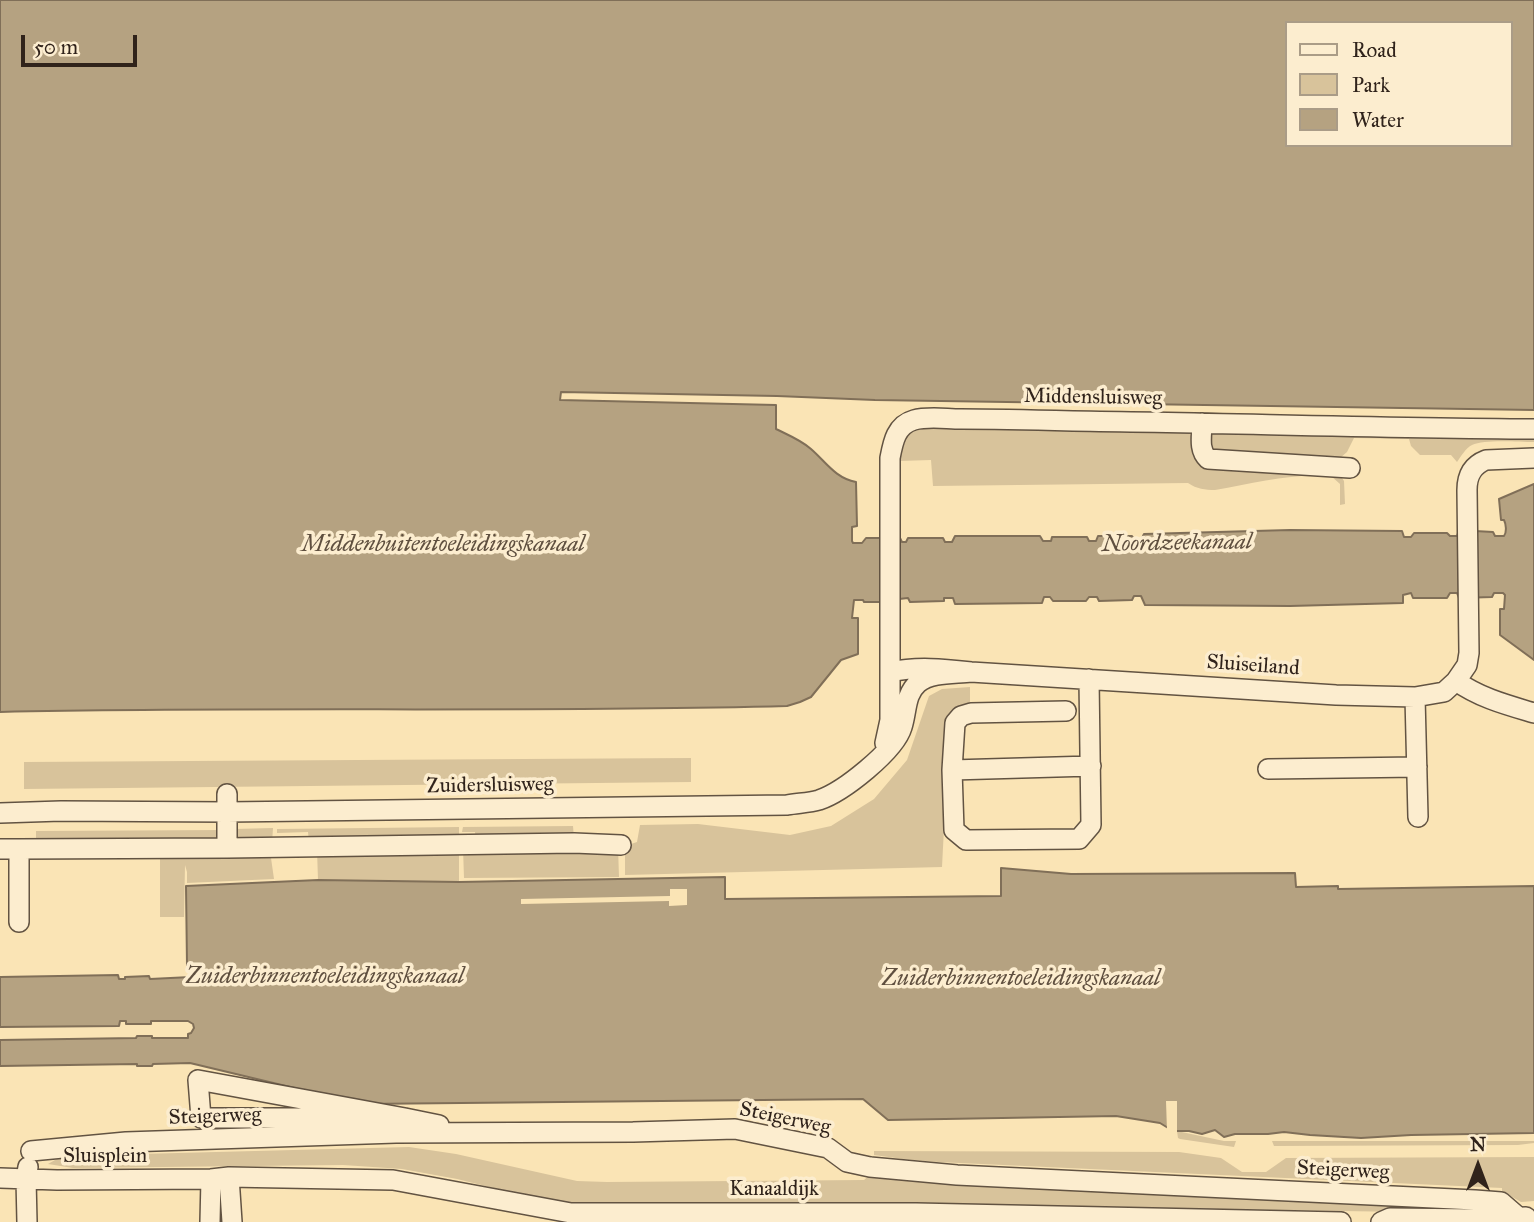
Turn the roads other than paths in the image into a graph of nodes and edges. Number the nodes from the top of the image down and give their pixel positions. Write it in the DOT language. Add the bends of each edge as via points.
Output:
graph roads {
  1 [pos="1202,423"];
  2 [pos="1534,429"];
  3 [pos="1534,458"];
  4 [pos="1350,468"];
  5 [pos="971,672"];
  6 [pos="891,677"];
  7 [pos="1089,679"];
  8 [pos="1457,681"];
  9 [pos="913,689"];
  10 [pos="1415,697"];
  11 [pos="1066,712"];
  12 [pos="1534,713"];
  13 [pos="883,754"];
  14 [pos="1091,766"];
  15 [pos="1417,767"];
  16 [pos="1268,769"];
  17 [pos="952,770"];
  18 [pos="227,803"];
  19 [pos="0,813"];
  20 [pos="1418,817"];
  21 [pos="621,845"];
  22 [pos="227,848"];
  23 [pos="9,849"];
  24 [pos="19,922"];
  25 [pos="405,1118"];
  26 [pos="478,1133"];
  27 [pos="0,1178"];
  28 [pos="220,1178"];
  29 [pos="26,1179"];
  30 [pos="571,1218"];
  31 [pos="892,1218"];
  32 [pos="1524,1220"];
  33 [pos="27,1222"];
  34 [pos="210,1222"];
  35 [pos="232,1222"];
  36 [pos="1341,1222"];
  37 [pos="1381,1222"];
  1 -- 2 [label="street, Middensluisweg"];
  1 -- 4 [label="street" via="1202,450 1208,458"];
  1 -- 6 [label="street, Middensluisweg" via="924,419 904,425 894,437 890,458"];
  3 -- 8 [label="street" via="1495,458 1473,468 1468,483 1469,653"];
  5 -- 6 [label="street, Sluiseiland" via="903,669"];
  5 -- 7 [label="street, Sluiseiland"];
  5 -- 9 [label="street, Sluiseiland" via="934,676"];
  6 -- 9 [label="street"];
  6 -- 13 [label="street"];
  7 -- 10 [label="street, Sluiseiland"];
  7 -- 14 [label="street"];
  8 -- 10 [label="street, Sluiseiland" via="1444,692"];
  8 -- 12 [label="street" via="1490,700"];
  9 -- 13 [label="street" via="898,738"];
  10 -- 15 [label="street"];
  11 -- 17 [label="street" via="961,716 955,723"];
  13 -- 18 [label="street, Zuidersluisweg" via="849,785 819,800 787,805"];
  14 -- 17 [label="street"];
  14 -- 17 [label="street" via="1091,825 1079,839 966,840 954,830"];
  15 -- 16 [label="street"];
  15 -- 20 [label="street"];
  18 -- 19 [label="street, Zuidersluisweg"];
  18 -- 22 [label="street"];
  21 -- 22 [label="street"];
  22 -- 23 [label="street"];
  23 -- 24 [label="street"];
  25 -- 25 [label="street" via="341,1106 198,1080 201,1118"];
  25 -- 26 [label="street"];
  26 -- 29 [label="street, Steigerweg" via="31,1145"];
  26 -- 32 [label="street, Steigerweg" via="735,1129 828,1148 847,1161 914,1172 1501,1202"];
  27 -- 29 [label="street, Sluisplein"];
  28 -- 29 [label="street, Sluisplein"];
  28 -- 30 [label="street, Kanaaldijk" via="393,1180"];
  28 -- 34 [label="street"];
  28 -- 35 [label="street"];
  29 -- 33 [label="street"];
  30 -- 31 [label="street, Kanaaldijk"];
  31 -- 36 [label="street, Kanaaldijk"];
  32 -- 37 [label="street" via="1390,1218"];
}
